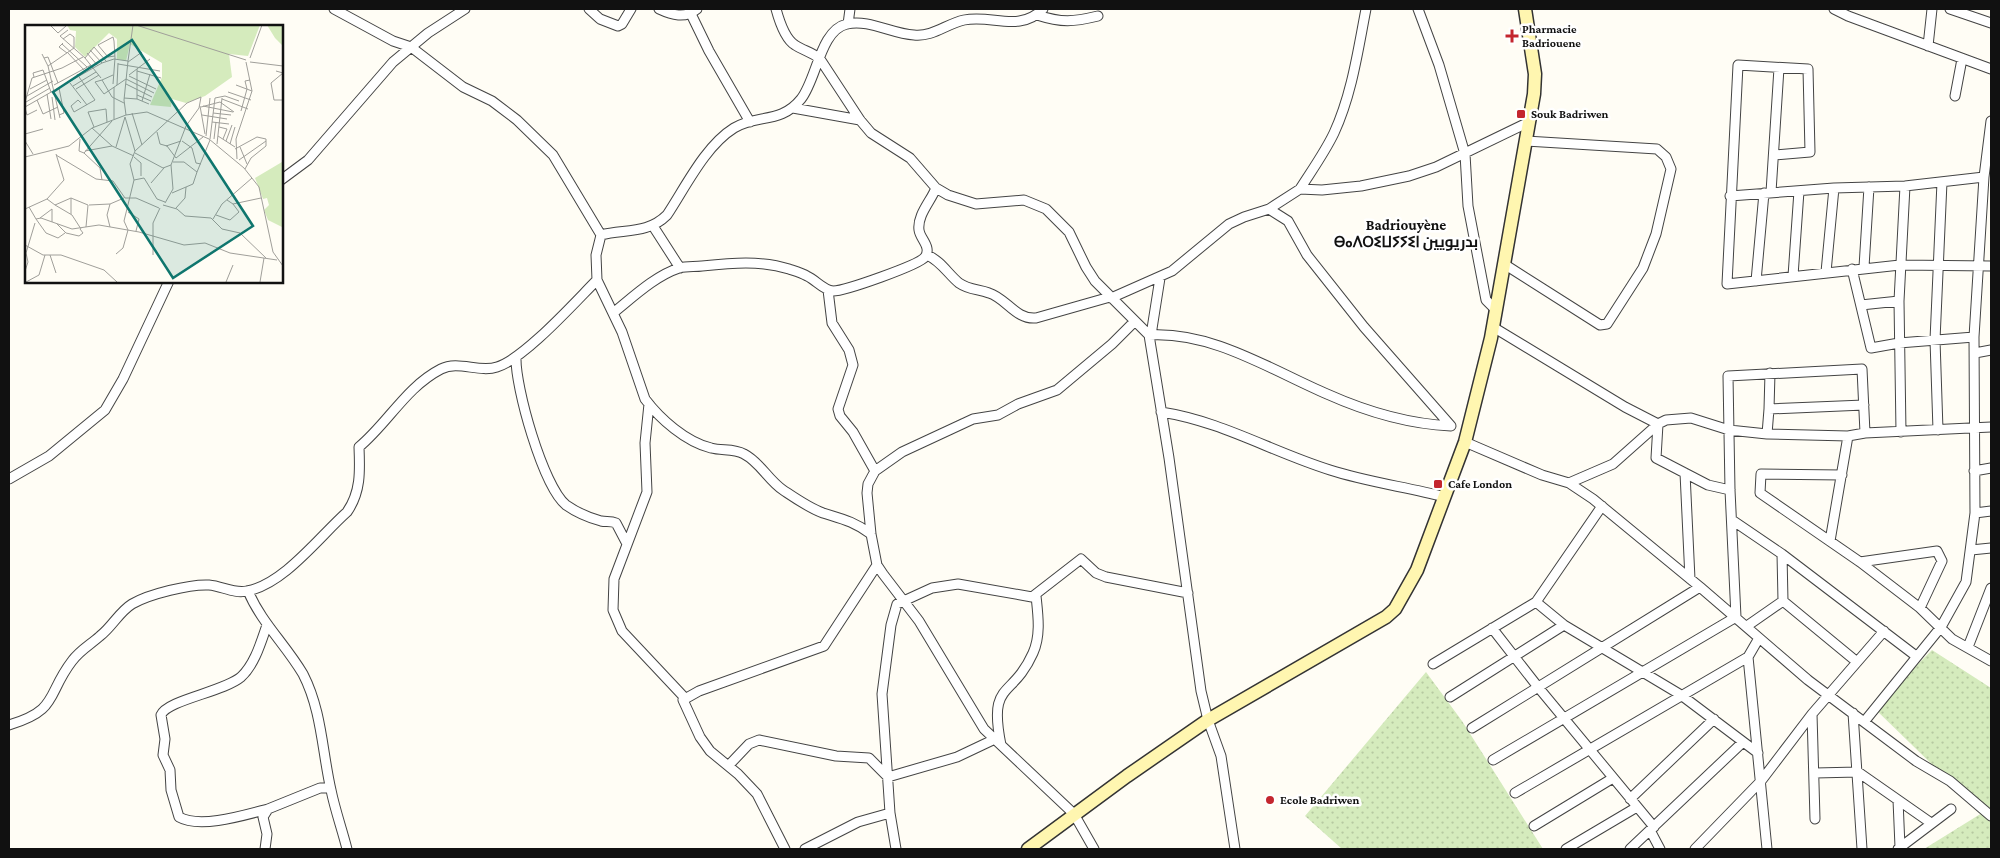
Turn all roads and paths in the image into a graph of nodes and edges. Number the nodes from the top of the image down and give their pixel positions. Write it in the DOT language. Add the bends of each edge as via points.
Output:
graph roads {
  1 [pos="334,9"];
  2 [pos="465,9"];
  3 [pos="589,9"];
  4 [pos="631,9"];
  5 [pos="659,9"];
  6 [pos="776,9"];
  7 [pos="850,9"];
  8 [pos="1366,9"];
  9 [pos="1418,9"];
  10 [pos="1525,9"];
  11 [pos="1834,9"];
  12 [pos="1932,9"];
  13 [pos="1950,9"];
  14 [pos="694,11"];
  15 [pos="1966,11"];
  16 [pos="1040,12"];
  17 [pos="1098,16"];
  18 [pos="1991,23"];
  19 [pos="848,24"];
  20 [pos="1928,46"];
  21 [pos="410,47"];
  22 [pos="820,59"];
  23 [pos="1962,59"];
  24 [pos="1778,68"];
  25 [pos="1991,69"];
  26 [pos="1955,96"];
  27 [pos="793,108"];
  28 [pos="860,120"];
  29 [pos="1991,121"];
  30 [pos="750,122"];
  31 [pos="1530,122"];
  32 [pos="1526,141"];
  33 [pos="1989,147"];
  34 [pos="1464,154"];
  35 [pos="1774,155"];
  36 [pos="1984,177"];
  37 [pos="282,179"];
  38 [pos="1942,182"];
  39 [pos="1905,186"];
  40 [pos="1869,187"];
  41 [pos="936,188"];
  42 [pos="1834,188"];
  43 [pos="1300,189"];
  44 [pos="1799,191"];
  45 [pos="1768,193"];
  46 [pos="1730,196"];
  47 [pos="1269,209"];
  48 [pos="653,226"];
  49 [pos="601,235"];
  50 [pos="927,255"];
  51 [pos="1504,264"];
  52 [pos="1900,265"];
  53 [pos="1937,265"];
  54 [pos="1978,266"];
  55 [pos="1991,266"];
  56 [pos="680,268"];
  57 [pos="1864,268"];
  58 [pos="1852,269"];
  59 [pos="1826,272"];
  60 [pos="1793,276"];
  61 [pos="1160,278"];
  62 [pos="597,280"];
  63 [pos="169,282"];
  64 [pos="1756,282"];
  65 [pos="828,290"];
  66 [pos="1111,298"];
  67 [pos="1899,301"];
  68 [pos="1861,305"];
  69 [pos="1494,309"];
  70 [pos="613,313"];
  71 [pos="1135,321"];
  72 [pos="1493,327"];
  73 [pos="1150,335"];
  74 [pos="1974,337"];
  75 [pos="1935,340"];
  76 [pos="1899,343"];
  77 [pos="1991,350"];
  78 [pos="1975,353"];
  79 [pos="516,357"];
  80 [pos="1770,374"];
  81 [pos="649,404"];
  82 [pos="1864,405"];
  83 [pos="1769,409"];
  84 [pos="1161,412"];
  85 [pos="1658,424"];
  86 [pos="1451,426"];
  87 [pos="1991,427"];
  88 [pos="1975,429"];
  89 [pos="1468,430"];
  90 [pos="1729,430"];
  91 [pos="1938,430"];
  92 [pos="1901,432"];
  93 [pos="1865,433"];
  94 [pos="1767,434"];
  95 [pos="1848,436"];
  96 [pos="1464,442"];
  97 [pos="1991,468"];
  98 [pos="1974,470"];
  99 [pos="876,471"];
  100 [pos="1685,473"];
  101 [pos="1842,475"];
  102 [pos="9,480"];
  103 [pos="1569,483"];
  104 [pos="1730,490"];
  105 [pos="1445,497"];
  106 [pos="1602,506"];
  107 [pos="1991,511"];
  108 [pos="1975,513"];
  109 [pos="1732,520"];
  110 [pos="870,534"];
  111 [pos="1830,541"];
  112 [pos="627,544"];
  113 [pos="1991,548"];
  114 [pos="1971,550"];
  115 [pos="1782,554"];
  116 [pos="1860,562"];
  117 [pos="877,564"];
  118 [pos="1690,579"];
  119 [pos="1700,587"];
  120 [pos="1991,588"];
  121 [pos="248,591"];
  122 [pos="1188,592"];
  123 [pos="1036,596"];
  124 [pos="904,600"];
  125 [pos="1783,601"];
  126 [pos="1536,602"];
  127 [pos="1920,608"];
  128 [pos="1736,617"];
  129 [pos="267,625"];
  130 [pos="1564,626"];
  131 [pos="1747,626"];
  132 [pos="1941,627"];
  133 [pos="1492,628"];
  134 [pos="1884,631"];
  135 [pos="1759,638"];
  136 [pos="1968,647"];
  137 [pos="1602,649"];
  138 [pos="1515,656"];
  139 [pos="1916,656"];
  140 [pos="1748,657"];
  141 [pos="1991,661"];
  142 [pos="1857,662"];
  143 [pos="1433,664"];
  144 [pos="1640,672"];
  145 [pos="1538,687"];
  146 [pos="1828,694"];
  147 [pos="1682,696"];
  148 [pos="684,697"];
  149 [pos="1450,697"];
  150 [pos="1812,714"];
  151 [pos="1853,714"];
  152 [pos="1563,718"];
  153 [pos="1714,719"];
  154 [pos="1208,720"];
  155 [pos="1864,722"];
  156 [pos="9,726"];
  157 [pos="1472,728"];
  158 [pos="998,742"];
  159 [pos="1743,742"];
  160 [pos="1589,750"];
  161 [pos="1758,753"];
  162 [pos="1493,760"];
  163 [pos="729,765"];
  164 [pos="1858,772"];
  165 [pos="1815,773"];
  166 [pos="888,777"];
  167 [pos="1612,778"];
  168 [pos="1761,781"];
  169 [pos="330,788"];
  170 [pos="1514,793"];
  171 [pos="1630,799"];
  172 [pos="1898,800"];
  173 [pos="1636,807"];
  174 [pos="268,809"];
  175 [pos="1951,809"];
  176 [pos="890,813"];
  177 [pos="1074,814"];
  178 [pos="1991,816"];
  179 [pos="1815,819"];
  180 [pos="1932,823"];
  181 [pos="1534,826"];
  182 [pos="1653,829"];
  183 [pos="1764,847"];
  184 [pos="1899,848"];
  185 [pos="265,849"];
  186 [pos="347,849"];
  187 [pos="785,849"];
  188 [pos="805,849"];
  189 [pos="896,849"];
  190 [pos="1028,849"];
  191 [pos="1094,849"];
  192 [pos="1235,849"];
  193 [pos="1566,849"];
  194 [pos="1630,849"];
  195 [pos="1660,849"];
  196 [pos="1695,849"];
  197 [pos="1862,849"];
  1 -- 21 [label="street"];
  2 -- 21 [label="street"];
  3 -- 4 [label="street" via="600,19 618,26"];
  5 -- 14 [label="street" via="680,16"];
  6 -- 22 [label="street" via="793,44"];
  7 -- 19 [label="street"];
  8 -- 43 [label="street" via="1359,57 1341,116 1327,147"];
  9 -- 34 [label="street" via="1439,65"];
  10 -- 31 [label="street" via="1536,74"];
  11 -- 20 [label="street"];
  12 -- 20 [label="street"];
  13 -- 15 [label="street"];
  14 -- 30 [label="street" via="708,52"];
  15 -- 18 [label="street"];
  16 -- 17 [label="street" via="1058,21 1074,22"];
  16 -- 19 [label="street" via="1019,22 964,20 916,36"];
  19 -- 22 [label="street" via="831,35"];
  20 -- 23 [label="street"];
  21 -- 37 [label="street" via="378,78 308,160"];
  21 -- 49 [label="street" via="463,87 504,108 536,137 553,155"];
  22 -- 27 [label="street" via="812,82"];
  22 -- 28 [label="street"];
  23 -- 25 [label="street"];
  23 -- 26 [label="street"];
  24 -- 35 [label="street"];
  24 -- 35 [label="street" via="1808,69 1810,152"];
  24 -- 46 [label="street" via="1738,65"];
  27 -- 28 [label="street"];
  27 -- 30 [label="street" via="772,119"];
  28 -- 41 [label="street" via="871,133 910,158"];
  29 -- 33 [label="street"];
  30 -- 48 [label="street" via="733,129 720,141 696,170 667,215"];
  31 -- 32 [label="street"];
  31 -- 34 [label="street"];
  32 -- 51 [label="street"];
  32 -- 51 [label="street" via="1657,149 1666,157 1670,168 1656,234 1643,268 1607,324 1600,325"];
  33 -- 36 [label="street"];
  34 -- 43 [label="street" via="1386,182 1322,190"];
  34 -- 69 [label="street" via="1468,206 1486,300"];
  35 -- 45 [label="street"];
  36 -- 38 [label="street"];
  36 -- 54 [label="street"];
  38 -- 39 [label="street"];
  38 -- 53 [label="street"];
  39 -- 40 [label="street"];
  39 -- 52 [label="street"];
  40 -- 42 [label="street"];
  40 -- 57 [label="street"];
  41 -- 50 [label="street" via="919,222"];
  41 -- 66 [label="street" via="976,204 1024,200 1046,209 1069,232 1086,267"];
  42 -- 44 [label="street"];
  42 -- 59 [label="street"];
  43 -- 47 [label="street"];
  44 -- 45 [label="street"];
  44 -- 60 [label="street"];
  45 -- 46 [label="street"];
  45 -- 64 [label="street"];
  46 -- 64 [label="street" via="1727,284"];
  47 -- 61 [label="street" via="1229,224"];
  47 -- 86 [label="street" via="1288,221 1307,255 1364,327"];
  48 -- 49 [label="street"];
  48 -- 56 [label="street"];
  49 -- 62 [label="street" via="596,255"];
  50 -- 65 [label="street" via="914,265 860,286"];
  50 -- 66 [label="street" via="959,282 995,296 1028,318"];
  51 -- 69 [label="street"];
  52 -- 53 [label="street"];
  52 -- 57 [label="street"];
  52 -- 67 [label="street"];
  53 -- 54 [label="street"];
  53 -- 75 [label="street"];
  54 -- 55 [label="street"];
  54 -- 74 [label="street"];
  56 -- 65 [label="street" via="730,262 775,266 808,276"];
  56 -- 70 [label="street" via="651,284"];
  57 -- 58 [label="street"];
  58 -- 59 [label="street"];
  58 -- 68 [label="street"];
  59 -- 60 [label="street"];
  60 -- 64 [label="street"];
  61 -- 66 [label="street"];
  61 -- 73 [label="street"];
  62 -- 70 [label="street"];
  62 -- 79 [label="street"];
  63 -- 102 [label="street" via="105,410 49,456"];
  65 -- 99 [label="street" via="832,323 849,350 852,365 838,409"];
  66 -- 71 [label="street"];
  67 -- 68 [label="street"];
  67 -- 76 [label="street"];
  68 -- 76 [label="street" via="1871,348"];
  69 -- 72 [label="street"];
  70 -- 81 [label="street"];
  71 -- 73 [label="street"];
  71 -- 99 [label="street" via="1057,390 998,415 973,418 902,452"];
  72 -- 85 [label="street"];
  72 -- 89 [label="street"];
  73 -- 84 [label="street"];
  73 -- 86 [label="street" via="1184,336 1210,343 1328,395 1413,422"];
  74 -- 75 [label="street"];
  74 -- 78 [label="street"];
  75 -- 76 [label="street"];
  75 -- 91 [label="street"];
  76 -- 92 [label="street"];
  77 -- 78 [label="street"];
  78 -- 88 [label="street"];
  79 -- 112 [label="street" via="517,380 550,482 559,498 592,519 616,523"];
  79 -- 121 [label="street" via="488,369 448,366 418,384 359,447 360,480 354,502 347,512 281,574"];
  80 -- 82 [label="street" via="1862,369"];
  80 -- 83 [label="street"];
  80 -- 90 [label="street" via="1728,376"];
  81 -- 110 [label="street" via="696,443 712,449 742,452 781,489 810,507 852,522"];
  81 -- 112 [label="street" via="645,443 647,492"];
  82 -- 83 [label="street"];
  82 -- 93 [label="street"];
  83 -- 94 [label="street"];
  84 -- 105 [label="street" via="1183,415 1234,431 1330,470"];
  84 -- 122 [label="street"];
  85 -- 90 [label="street" via="1690,418"];
  85 -- 100 [label="street" via="1656,458"];
  85 -- 103 [label="street" via="1613,464"];
  86 -- 89 [label="street"];
  87 -- 88 [label="street"];
  88 -- 91 [label="street"];
  88 -- 98 [label="street"];
  89 -- 96 [label="street"];
  90 -- 94 [label="street"];
  90 -- 104 [label="street"];
  91 -- 92 [label="street"];
  92 -- 93 [label="street"];
  93 -- 95 [label="street"];
  94 -- 95 [label="street"];
  95 -- 101 [label="street"];
  96 -- 103 [label="street"];
  96 -- 105 [label="street"];
  97 -- 98 [label="street"];
  98 -- 108 [label="street"];
  99 -- 110 [label="street" via="867,493"];
  100 -- 104 [label="street"];
  100 -- 118 [label="street"];
  101 -- 111 [label="street"];
  101 -- 111 [label="street" via="1761,474 1760,493"];
  103 -- 106 [label="street"];
  104 -- 109 [label="street"];
  105 -- 154 [label="street" via="1417,570 1395,609"];
  106 -- 118 [label="street"];
  106 -- 126 [label="street"];
  107 -- 108 [label="street"];
  108 -- 114 [label="street"];
  109 -- 115 [label="street"];
  109 -- 128 [label="street"];
  110 -- 117 [label="street"];
  111 -- 116 [label="street"];
  112 -- 148 [label="street" via="614,579 617,620 629,639"];
  113 -- 114 [label="street"];
  114 -- 132 [label="street" via="1966,582"];
  115 -- 125 [label="street"];
  115 -- 134 [label="street"];
  116 -- 127 [label="street"];
  116 -- 127 [label="street" via="1938,552 1942,561"];
  117 -- 124 [label="street"];
  117 -- 148 [label="street" via="824,646"];
  118 -- 119 [label="street"];
  119 -- 128 [label="street"];
  119 -- 137 [label="street"];
  120 -- 136 [label="street"];
  121 -- 129 [label="street" via="254,607"];
  121 -- 156 [label="street" via="196,586 132,604 100,637 78,652 52,699 39,713"];
  122 -- 123 [label="street" via="1106,577 1096,573 1081,559"];
  122 -- 154 [label="street"];
  123 -- 124 [label="street" via="958,584 932,588"];
  123 -- 158 [label="street" via="1038,630 1033,654 997,701"];
  124 -- 158 [label="street" via="947,665 974,714"];
  124 -- 166 [label="street" via="893,612 882,694"];
  125 -- 131 [label="street"];
  125 -- 142 [label="street"];
  126 -- 130 [label="street"];
  126 -- 133 [label="street"];
  127 -- 132 [label="street"];
  128 -- 131 [label="street"];
  128 -- 144 [label="street"];
  129 -- 169 [label="street" via="299,669 312,697 321,725"];
  129 -- 174 [label="street" via="252,663 239,678 211,693 168,706 161,715 165,739 163,755 170,770 171,790 179,817 194,821 234,818"];
  130 -- 137 [label="street"];
  130 -- 138 [label="street"];
  131 -- 135 [label="street"];
  132 -- 136 [label="street" via="1952,639"];
  132 -- 139 [label="street"];
  133 -- 138 [label="street"];
  133 -- 143 [label="street"];
  134 -- 139 [label="street"];
  134 -- 142 [label="street"];
  135 -- 140 [label="street"];
  135 -- 146 [label="street"];
  136 -- 141 [label="street"];
  137 -- 144 [label="street"];
  137 -- 145 [label="street"];
  138 -- 145 [label="street"];
  138 -- 149 [label="street"];
  139 -- 155 [label="street"];
  140 -- 147 [label="street"];
  140 -- 161 [label="street"];
  142 -- 146 [label="street"];
  144 -- 147 [label="street"];
  144 -- 152 [label="street"];
  145 -- 152 [label="street"];
  145 -- 157 [label="street"];
  146 -- 150 [label="street"];
  146 -- 151 [label="street"];
  147 -- 153 [label="street"];
  147 -- 160 [label="street"];
  148 -- 163 [label="street" via="682,702 700,737 716,757"];
  150 -- 165 [label="street"];
  150 -- 168 [label="street"];
  151 -- 155 [label="street"];
  151 -- 164 [label="street"];
  152 -- 160 [label="street"];
  152 -- 162 [label="street"];
  153 -- 159 [label="street"];
  153 -- 171 [label="street"];
  154 -- 177 [label="street"];
  154 -- 192 [label="street" via="1221,756"];
  155 -- 178 [label="street" via="1916,761 1950,781"];
  158 -- 166 [label="street"];
  158 -- 177 [label="street"];
  159 -- 161 [label="street"];
  159 -- 182 [label="street"];
  160 -- 167 [label="street"];
  160 -- 170 [label="street"];
  161 -- 168 [label="street"];
  163 -- 166 [label="street" via="749,744 759,740 836,756 869,758"];
  163 -- 187 [label="street" via="757,794"];
  164 -- 165 [label="street"];
  164 -- 172 [label="street"];
  164 -- 197 [label="street"];
  165 -- 179 [label="street"];
  166 -- 176 [label="street"];
  167 -- 171 [label="street"];
  167 -- 181 [label="street"];
  168 -- 183 [label="street"];
  168 -- 196 [label="street"];
  169 -- 174 [label="street" via="320,788"];
  169 -- 186 [label="street"];
  171 -- 173 [label="street"];
  172 -- 180 [label="street"];
  172 -- 184 [label="street"];
  173 -- 182 [label="street"];
  173 -- 193 [label="street"];
  174 -- 185 [label="street" via="263,817 267,834"];
  175 -- 180 [label="street"];
  176 -- 188 [label="street" via="858,822"];
  176 -- 189 [label="street"];
  177 -- 190 [label="street"];
  177 -- 191 [label="street"];
  180 -- 184 [label="street"];
  182 -- 194 [label="street"];
  182 -- 195 [label="street"];
}
